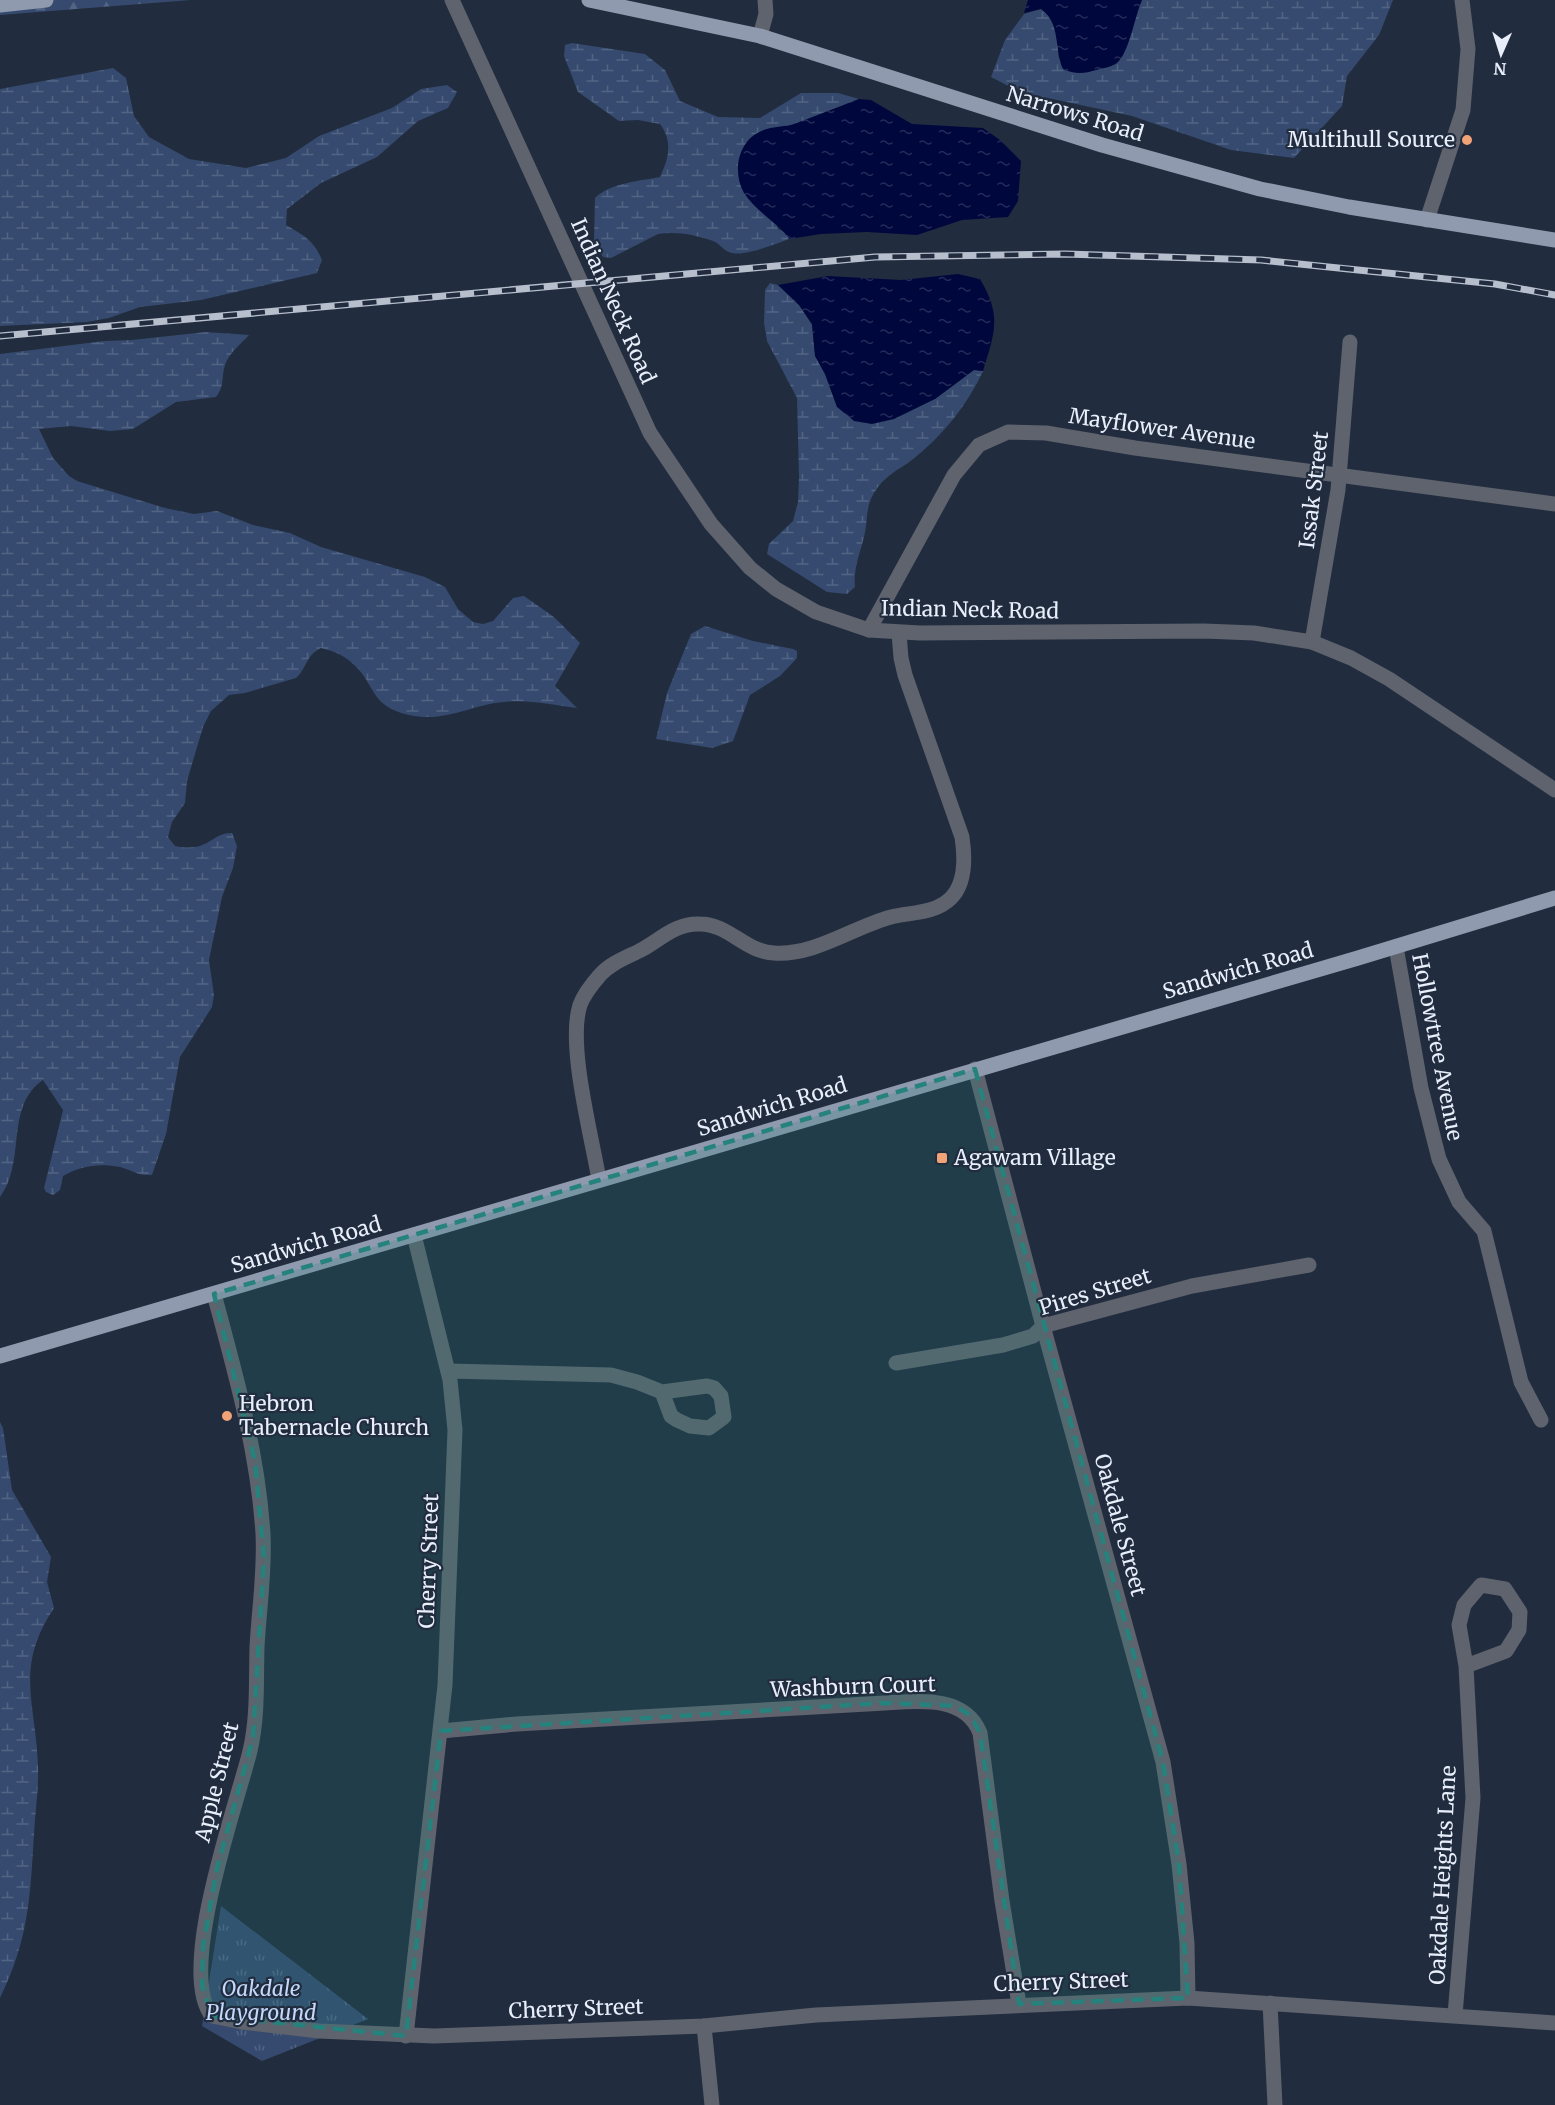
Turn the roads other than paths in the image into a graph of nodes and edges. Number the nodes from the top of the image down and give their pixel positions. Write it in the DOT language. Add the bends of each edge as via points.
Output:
graph roads {
  1 [pos="46,0"];
  2 [pos="452,0"];
  3 [pos="589,0"];
  4 [pos="765,0"];
  5 [pos="1462,0"];
  6 [pos="0,5"];
  7 [pos="760,36"];
  8 [pos="1426,220"];
  9 [pos="1555,240"];
  10 [pos="1350,342"];
  11 [pos="1339,476"];
  12 [pos="1555,504"];
  13 [pos="869,630"];
  14 [pos="899,633"];
  15 [pos="1312,642"];
  16 [pos="1555,790"];
  17 [pos="1555,898"];
  18 [pos="1396,947"];
  19 [pos="975,1069"];
  20 [pos="599,1180"];
  21 [pos="414,1235"];
  22 [pos="1309,1265"];
  23 [pos="214,1294"];
  24 [pos="1043,1326"];
  25 [pos="0,1356"];
  26 [pos="896,1363"];
  27 [pos="448,1371"];
  28 [pos="662,1392"];
  29 [pos="1541,1420"];
  30 [pos="1466,1666"];
  31 [pos="441,1731"];
  32 [pos="1188,1998"];
  33 [pos="1270,2003"];
  34 [pos="1018,2004"];
  35 [pos="1455,2015"];
  36 [pos="1555,2023"];
  37 [pos="704,2026"];
  38 [pos="406,2036"];
  39 [pos="712,2105"];
  40 [pos="1275,2105"];
  1 -- 6 [label="main road"];
  2 -- 13 [label="street, Indian Neck Road" via="638,408 678,478 720,536 764,580 816,612"];
  3 -- 7 [label="main road, Narrows Road"];
  4 -- 7 [label="street"];
  5 -- 8 [label="street" via="1468,49 1463,110"];
  7 -- 8 [label="main road, Narrows Road" via="1220,179"];
  8 -- 9 [label="main road, Narrows Road"];
  10 -- 11 [label="street, Issak Street"];
  11 -- 12 [label="street, Mayflower Avenue"];
  11 -- 13 [label="street, Mayflower Avenue" via="1046,433 996,435 979,445 954,475"];
  11 -- 15 [label="street, Issak Street"];
  13 -- 14 [label="street, Indian Neck Road"];
  14 -- 15 [label="street, Indian Neck Road" via="1204,631"];
  14 -- 20 [label="street" via="905,675 962,837 964,859 956,891 947,902 932,909 892,917 811,948 784,953 755,950 719,927 688,924 603,972 586,993 577,1023 584,1099"];
  15 -- 16 [label="street, Indian Neck Road" via="1389,679"];
  17 -- 18 [label="main road, Sandwich Road"];
  18 -- 19 [label="main road, Sandwich Road"];
  18 -- 29 [label="street, Hollowtree Avenue" via="1431,1133 1451,1189 1484,1231 1521,1383"];
  19 -- 20 [label="main road, Sandwich Road"];
  19 -- 24 [label="street, Oakdale Street"];
  20 -- 21 [label="main road, Sandwich Road"];
  21 -- 23 [label="main road, Sandwich Road"];
  21 -- 27 [label="street, Cherry Street"];
  22 -- 24 [label="street, Pires Street" via="1192,1286"];
  23 -- 25 [label="main road, Sandwich Road"];
  23 -- 38 [label="street, Apple Street" via="252,1451 264,1558 253,1737 209,1906 203,1946 204,1999 212,2016 225,2019 319,2031"];
  24 -- 26 [label="street, Pires Street" via="1033,1336 1003,1346"];
  24 -- 32 [label="street, Oakdale Street" via="1163,1761 1178,1853"];
  27 -- 28 [label="street" via="610,1375"];
  27 -- 31 [label="street, Cherry Street" via="455,1430"];
  30 -- 30 [label="street, Oakdale Heights Lane" via="1506,1651 1519,1630 1520,1612 1505,1589 1480,1585 1464,1605 1459,1625"];
  30 -- 35 [label="street, Oakdale Heights Lane" via="1473,1798"];
  31 -- 34 [label="street, Washburn Court" via="908,1702 943,1704 966,1711 980,1733"];
  31 -- 38 [label="street, Cherry Street"];
  32 -- 33 [label="street, Cherry Street"];
  32 -- 34 [label="street, Cherry Street"];
  33 -- 35 [label="street, Cherry Street"];
  33 -- 40 [label="street"];
  34 -- 37 [label="street, Cherry Street"];
  35 -- 36 [label="street, Cherry Street"];
  37 -- 38 [label="street, Cherry Street"];
  37 -- 39 [label="street"];
}
